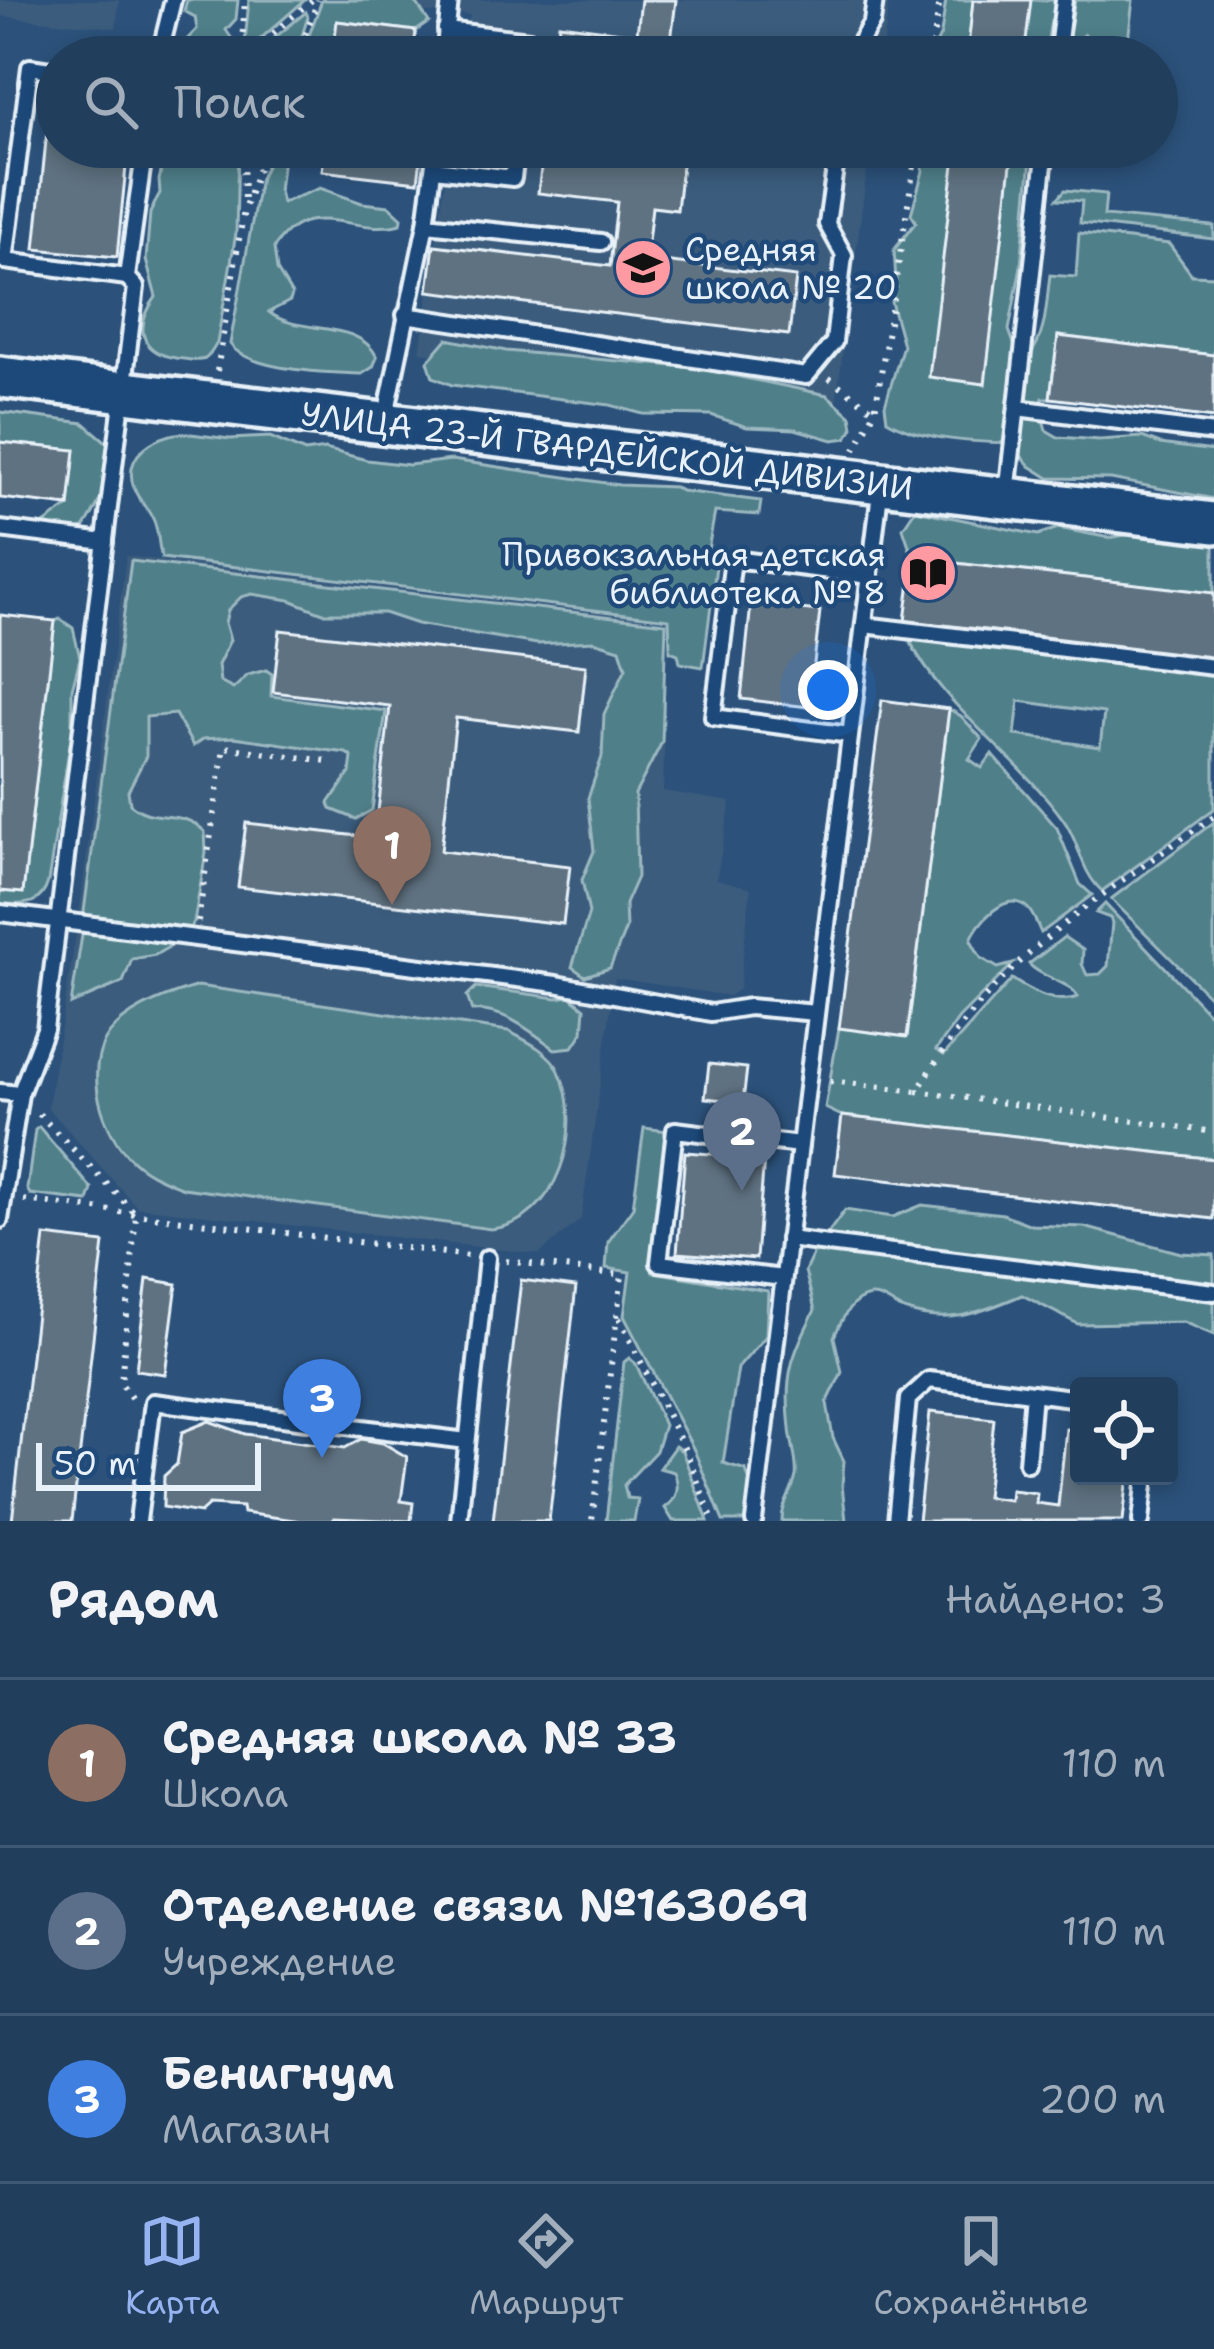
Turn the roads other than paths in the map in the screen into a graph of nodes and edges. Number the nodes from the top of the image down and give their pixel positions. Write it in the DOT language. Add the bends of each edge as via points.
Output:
graph roads {
  1 [pos="173,0"];
  2 [pos="450,0"];
  3 [pos="875,0"];
  4 [pos="1064,0"];
  5 [pos="446,30"];
  6 [pos="164,36"];
  7 [pos="446,36"];
  8 [pos="496,36"];
  9 [pos="864,36"];
  10 [pos="1060,36"];
  11 [pos="36,68"];
  12 [pos="142,168"];
  13 [pos="514,168"];
  14 [pos="835,168"];
  15 [pos="1044,168"];
  16 [pos="434,169"];
  17 [pos="8,175"];
  18 [pos="426,224"];
  19 [pos="601,242"];
  20 [pos="127,277"];
  21 [pos="405,315"];
  22 [pos="0,377"];
  23 [pos="123,394"];
  24 [pos="1017,408"];
  25 [pos="385,425"];
  26 [pos="1214,433"];
  27 [pos="866,482"];
  28 [pos="1006,499"];
  29 [pos="1214,523"];
  30 [pos="0,529"];
  31 [pos="105,542"];
  32 [pos="870,576"];
  33 [pos="864,625"];
  34 [pos="1214,667"];
  35 [pos="850,735"];
  36 [pos="0,913"];
  37 [pos="58,921"];
  38 [pos="816,1013"];
  39 [pos="0,1092"];
  40 [pos="20,1094"];
  41 [pos="800,1145"];
  42 [pos="2,1197"];
  43 [pos="0,1220"];
  44 [pos="788,1239"];
  45 [pos="488,1258"];
  46 [pos="783,1278"];
  47 [pos="1214,1292"];
  48 [pos="1034,1394"];
  49 [pos="1070,1398"];
  50 [pos="467,1441"];
  51 [pos="1028,1463"];
  52 [pos="1146,1485"];
  53 [pos="138,1521"];
  54 [pos="459,1521"];
  55 [pos="754,1521"];
  56 [pos="896,1521"];
  57 [pos="1141,1521"];
  1 -- 6 [label="lane"];
  2 -- 5 [label="lane"];
  3 -- 9 [label="lane"];
  4 -- 10 [label="lane"];
  5 -- 7 [label="lane"];
  5 -- 8 [label="lane"];
  11 -- 17 [label="lane" via="30,67"];
  12 -- 20 [label="lane"];
  13 -- 16 [label="lane" via="513,178"];
  14 -- 21 [label="lane" via="827,224 844,255 834,342 806,376"];
  15 -- 24 [label="lane"];
  16 -- 18 [label="lane"];
  17 -- 20 [label="lane" via="5,261"];
  18 -- 19 [label="lane"];
  18 -- 21 [label="lane"];
  20 -- 23 [label="lane" via="136,287"];
  21 -- 25 [label="lane"];
  22 -- 23 [label="street, УЛИЦА 23-Й ГВАРДЕЙСКОЙ ДИВИЗИИ"];
  23 -- 25 [label="street, УЛИЦА 23-Й ГВАРДЕЙСКОЙ ДИВИЗИИ"];
  23 -- 31 [label="lane"];
  24 -- 26 [label="lane"];
  24 -- 28 [label="lane"];
  25 -- 27 [label="street, УЛИЦА 23-Й ГВАРДЕЙСКОЙ ДИВИЗИИ"];
  27 -- 28 [label="street, УЛИЦА 23-Й ГВАРДЕЙСКОЙ ДИВИЗИИ"];
  27 -- 32 [label="lane"];
  28 -- 29 [label="street, УЛИЦА 23-Й ГВАРДЕЙСКОЙ ДИВИЗИИ"];
  30 -- 31 [label="lane"];
  31 -- 37 [label="lane"];
  32 -- 33 [label="lane"];
  32 -- 35 [label="lane" via="733,559 724,627 713,717"];
  33 -- 34 [label="lane"];
  33 -- 35 [label="lane"];
  35 -- 38 [label="lane"];
  36 -- 37 [label="lane"];
  37 -- 38 [label="lane" via="556,984 711,1013"];
  37 -- 40 [label="lane" via="45,1029"];
  38 -- 41 [label="lane"];
  39 -- 40 [label="lane"];
  40 -- 42 [label="lane"];
  41 -- 44 [label="lane"];
  41 -- 46 [label="lane" via="675,1130 659,1263"];
  42 -- 43 [label="lane"];
  44 -- 46 [label="lane"];
  44 -- 47 [label="lane"];
  45 -- 50 [label="lane"];
  46 -- 55 [label="lane"];
  48 -- 49 [label="lane"];
  48 -- 51 [label="lane"];
  48 -- 56 [label="lane" via="928,1380 908,1400"];
  50 -- 53 [label="lane" via="153,1402"];
  50 -- 54 [label="lane"];
  52 -- 57 [label="lane"];
}
